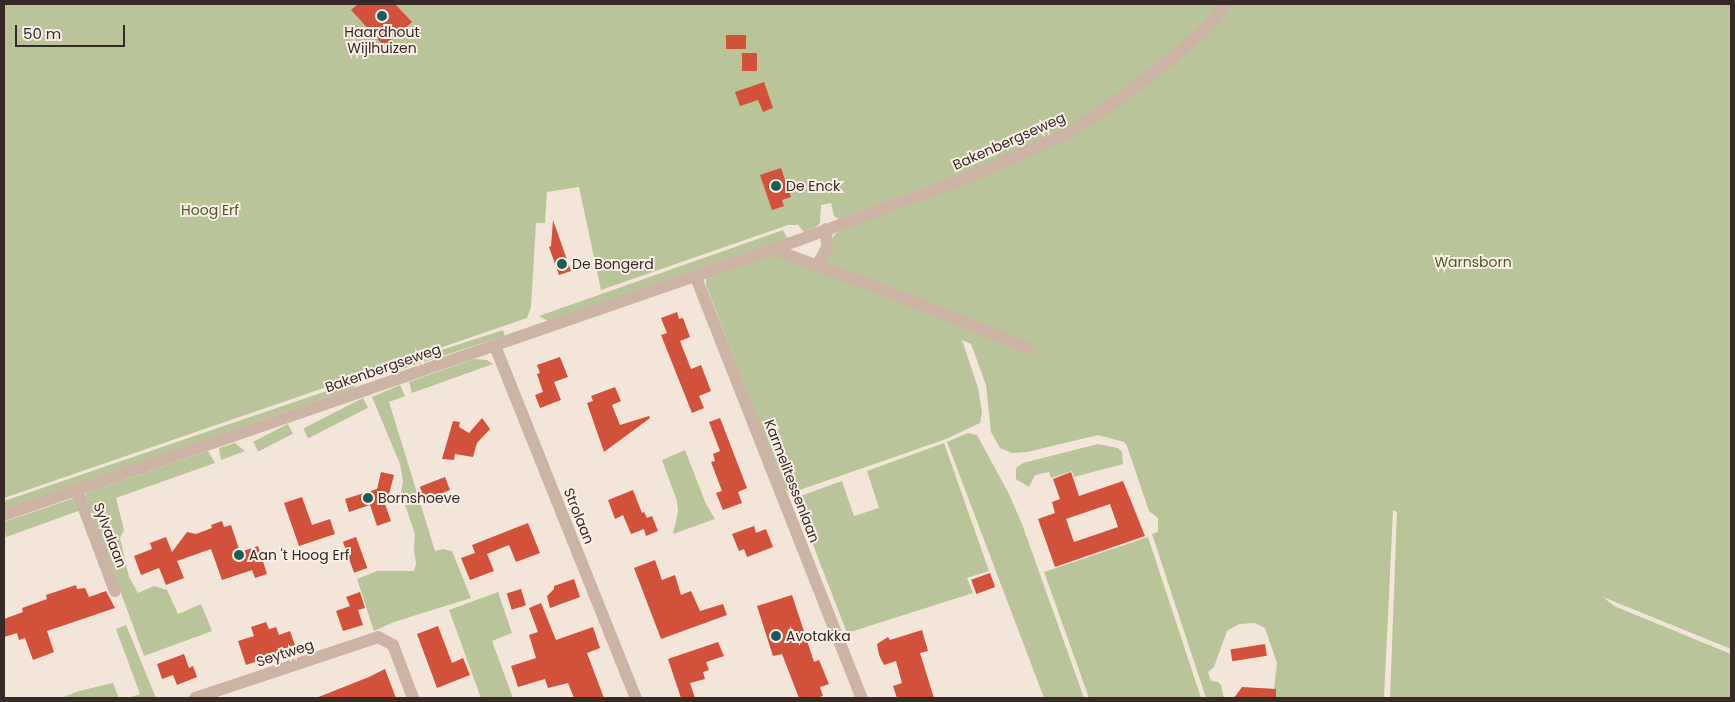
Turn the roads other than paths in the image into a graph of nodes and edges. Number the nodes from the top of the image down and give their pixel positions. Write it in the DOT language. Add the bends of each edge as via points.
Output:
graph roads {
  1 [pos="1226,4"];
  2 [pos="826,229"];
  3 [pos="772,249"];
  4 [pos="818,266"];
  5 [pos="696,275"];
  6 [pos="495,346"];
  7 [pos="1028,348"];
  8 [pos="77,490"];
  9 [pos="4,515"];
  10 [pos="115,591"];
  11 [pos="195,698"];
  12 [pos="413,698"];
  13 [pos="636,698"];
  14 [pos="862,698"];
  1 -- 2 [label="street, Bakenbergseweg" via="1211,23 1142,83 1064,135 971,176"];
  2 -- 3 [label="street, Bakenbergseweg"];
  2 -- 4 [label="street" via="827,247"];
  3 -- 4 [label="street"];
  3 -- 5 [label="street, Bakenbergseweg"];
  4 -- 7 [label="street"];
  5 -- 6 [label="street, Bakenbergseweg"];
  5 -- 14 [label="street, Karmelitessenlaan"];
  6 -- 8 [label="street, Bakenbergseweg"];
  6 -- 13 [label="street, Strolaan"];
  8 -- 9 [label="street, Bakenbergseweg"];
  8 -- 10 [label="street, Sylvalaan"];
  11 -- 12 [label="street, Seytweg" via="378,637 393,645"];
}
